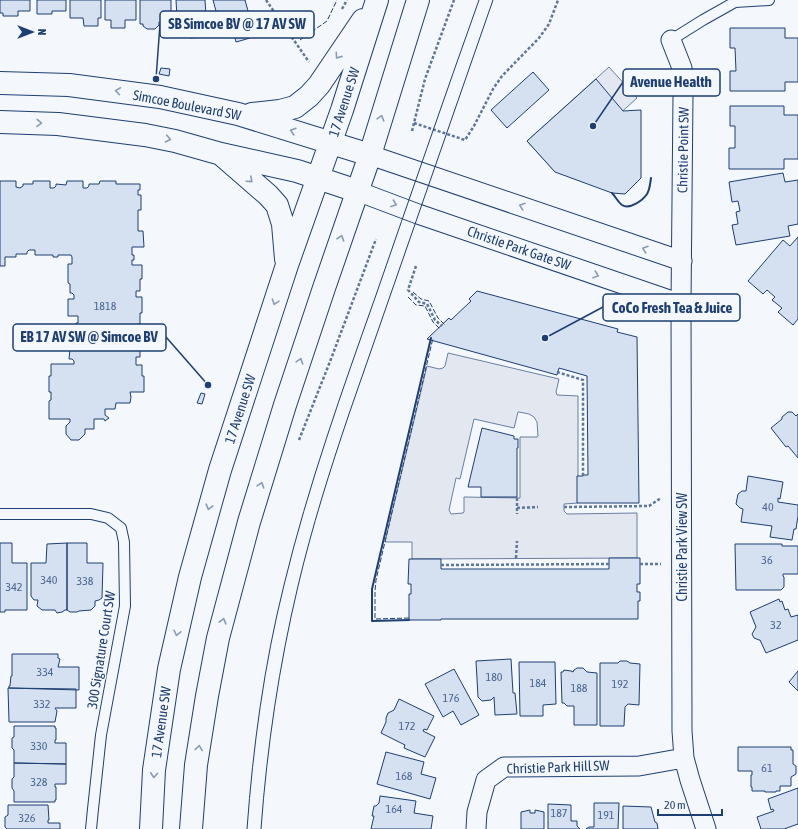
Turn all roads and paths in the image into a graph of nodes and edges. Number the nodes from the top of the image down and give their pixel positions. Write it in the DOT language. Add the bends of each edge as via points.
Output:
graph roads {
  1 [pos="266,0"];
  2 [pos="418,0"];
  3 [pos="454,0"];
  4 [pos="558,0"];
  5 [pos="770,0"];
  6 [pos="377,1"];
  7 [pos="671,40"];
  8 [pos="313,68"];
  9 [pos="0,83"];
  10 [pos="238,114"];
  11 [pos="0,122"];
  12 [pos="414,123"];
  13 [pos="412,131"];
  14 [pos="330,143"];
  15 [pos="221,154"];
  16 [pos="370,155"];
  17 [pos="318,178"];
  18 [pos="357,192"];
  19 [pos="376,239"];
  20 [pos="682,261"];
  21 [pos="287,265"];
  22 [pos="416,266"];
  23 [pos="681,304"];
  24 [pos="442,326"];
  25 [pos="557,372"];
  26 [pos="296,447"];
  27 [pos="583,476"];
  28 [pos="662,497"];
  29 [pos="516,498"];
  30 [pos="516,508"];
  31 [pos="538,508"];
  32 [pos="564,508"];
  33 [pos="0,514"];
  34 [pos="516,514"];
  35 [pos="516,541"];
  36 [pos="516,558"];
  37 [pos="609,564"];
  38 [pos="640,564"];
  39 [pos="662,564"];
  40 [pos="442,565"];
  41 [pos="684,758"];
  42 [pos="91,829"];
  43 [pos="151,829"];
  44 [pos="191,829"];
  45 [pos="476,829"];
  46 [pos="706,829"];
  1 -- 8 [label="path"];
  16 -- 2 [label="main road, one-way"];
  3 -- 12 [label="path" via="425,79"];
  4 -- 12 [label="path" via="549,24 502,76 465,140"];
  5 -- 7 [label="lane" via="735,2"];
  6 -- 10 [label="main road, one-way" via="309,96 295,107 280,111"];
  6 -- 14 [label="main road, 17 Avenue SW"];
  7 -- 20 [label="street, Christie Point SW" via="682,68"];
  10 -- 9 [label="main road, Simcoe Boulevard SW, one-way" via="160,97 76,86"];
  14 -- 10 [label="main road, Simcoe Boulevard SW, one-way"];
  11 -- 15 [label="main road, one-way" via="58,124 144,134"];
  12 -- 13 [label="path"];
  14 -- 16 [label="main road, Simcoe Boulevard SW"];
  14 -- 17 [label="main road, 17 Avenue SW"];
  15 -- 17 [label="main road"];
  15 -- 21 [label="main road, one-way" via="277,205 283,224"];
  16 -- 18 [label="main road"];
  20 -- 16 [label="street, one-way"];
  17 -- 18 [label="main road"];
  17 -- 21 [label="main road, 17 Avenue SW"];
  18 -- 23 [label="street, Christie Park Gate SW, one-way"];
  44 -- 18 [label="main road, one-way" via="196,765 218,638 249,522 283,412"];
  19 -- 26 [label="path"];
  20 -- 23 [label="street, Christie Park View SW"];
  21 -- 43 [label="main road, 17 Avenue SW, one-way" via="220,470 190,577 169,669 154,770"];
  22 -- 24 [label="path" via="408,290 419,302 427,304 435,320"];
  23 -- 41 [label="street, Christie Park View SW" via="681,715"];
  25 -- 27 [label="path" via="583,380"];
  28 -- 32 [label="path" via="649,506 583,505"];
  29 -- 30 [label="path"];
  30 -- 31 [label="path"];
  30 -- 34 [label="path"];
  33 -- 42 [label="lane, 300 Signature Court SW" via="91,514 108,518 121,528 124,542 125,606 102,735"];
  35 -- 36 [label="path"];
  37 -- 40 [label="path"];
  38 -- 39 [label="path"];
  41 -- 45 [label="street, Christie Park Hill SW" via="638,766 504,767 486,780 477,812"];
  41 -- 46 [label="street, Christie Park View SW"];
}
